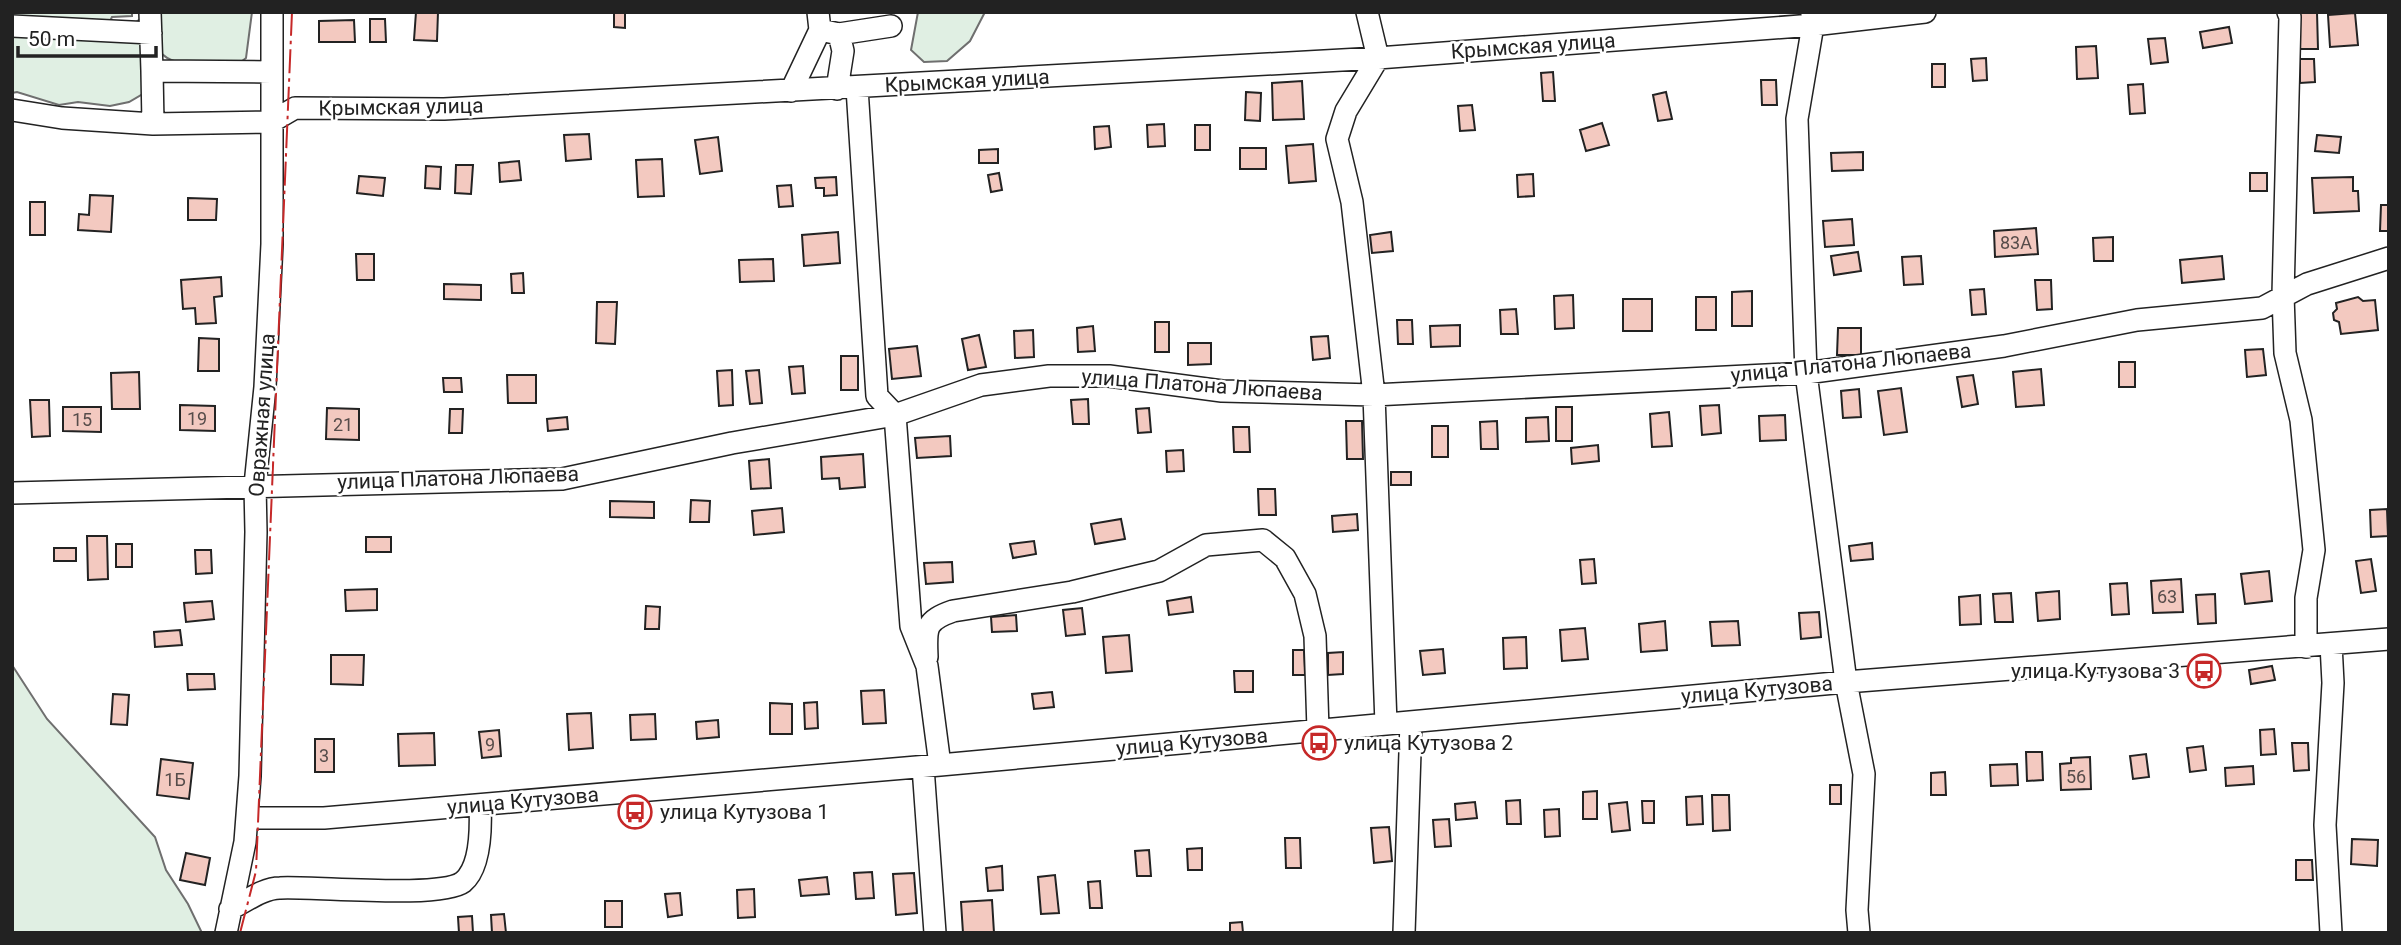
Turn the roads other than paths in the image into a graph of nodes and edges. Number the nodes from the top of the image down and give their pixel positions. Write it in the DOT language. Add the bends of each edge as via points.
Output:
graph roads {
  1 [pos="272,12"];
  2 [pos="1367,12"];
  3 [pos="1925,12"];
  4 [pos="2288,12"];
  5 [pos="1812,19"];
  6 [pos="150,23"];
  7 [pos="826,25"];
  8 [pos="12,26"];
  9 [pos="891,26"];
  10 [pos="1378,58"];
  11 [pos="152,71"];
  12 [pos="271,72"];
  13 [pos="847,88"];
  14 [pos="791,91"];
  15 [pos="12,110"];
  16 [pos="271,122"];
  17 [pos="153,124"];
  18 [pos="2389,258"];
  19 [pos="2283,295"];
  20 [pos="1806,373"];
  21 [pos="1374,395"];
  22 [pos="895,415"];
  23 [pos="255,485"];
  24 [pos="12,493"];
  25 [pos="2389,639"];
  26 [pos="2331,645"];
  27 [pos="2306,646"];
  28 [pos="927,666"];
  29 [pos="1846,682"];
  30 [pos="1411,722"];
  31 [pos="1386,724"];
  32 [pos="1318,730"];
  33 [pos="931,766"];
  34 [pos="480,805"];
  35 [pos="247,818"];
  36 [pos="230,909"];
  37 [pos="226,933"];
  38 [pos="935,933"];
  39 [pos="1404,933"];
  40 [pos="1859,933"];
  41 [pos="2331,933"];
  1 -- 12 [label="street, Овражная улица"];
  2 -- 10 [label="street"];
  3 -- 5 [label="street, Крымская улица"];
  4 -- 19 [label="street"];
  5 -- 10 [label="street, Крымская улица"];
  5 -- 20 [label="street" via="1797,119"];
  6 -- 8 [label="street"];
  6 -- 11 [label="street"];
  7 -- 9 [label="street"];
  7 -- 13 [label="street" via="843,51"];
  7 -- 14 [label="street"];
  10 -- 13 [label="street, Крымская улица"];
  10 -- 21 [label="street" via="1346,111 1337,139 1352,202"];
  11 -- 12 [label="street"];
  11 -- 17 [label="street"];
  12 -- 16 [label="street, Овражная улица"];
  13 -- 14 [label="street, Крымская улица"];
  13 -- 22 [label="street" via="877,396"];
  14 -- 16 [label="street, Крымская улица" via="444,109 295,108"];
  15 -- 17 [label="street, Крымская улица"];
  16 -- 17 [label="street, Крымская улица"];
  16 -- 23 [label="street, Овражная улица" via="272,257"];
  18 -- 19 [label="street, улица Платона Люпаева"];
  19 -- 20 [label="street, улица Платона Люпаева" via="2262,308 2137,320 2004,346"];
  19 -- 27 [label="street" via="2286,353 2301,420 2314,550 2306,598"];
  20 -- 21 [label="street, улица Платона Люпаева"];
  20 -- 29 [label="street"];
  21 -- 22 [label="street, улица Платона Люпаева" via="1223,391 1109,376 1049,376 981,385"];
  21 -- 31 [label="street"];
  22 -- 23 [label="street, улица Платона Люпаева" via="562,479"];
  22 -- 28 [label="street" via="911,626"];
  23 -- 24 [label="street, улица Платона Люпаева"];
  23 -- 35 [label="street, Овражная улица"];
  25 -- 26 [label="street, улица Кутузова"];
  26 -- 27 [label="street, улица Кутузова"];
  26 -- 41 [label="street" via="2325,825"];
  27 -- 29 [label="street, улица Кутузова"];
  28 -- 32 [label="street" via="926,631 936,617 1159,571 1206,545 1263,540 1285,558 1305,594 1315,636"];
  28 -- 33 [label="street"];
  29 -- 30 [label="street, улица Кутузова"];
  29 -- 40 [label="street" via="1864,775"];
  30 -- 31 [label="street, улица Кутузова"];
  30 -- 39 [label="street"];
  31 -- 32 [label="street, улица Кутузова"];
  32 -- 33 [label="street, улица Кутузова"];
  33 -- 34 [label="street, улица Кутузова"];
  33 -- 38 [label="street"];
  34 -- 35 [label="street, улица Кутузова" via="324,818"];
  34 -- 36 [label="street" via="475,862 464,881 449,888 362,891 277,887"];
  35 -- 36 [label="street, Овражная улица"];
  36 -- 37 [label="street, Овражная улица"];
}
